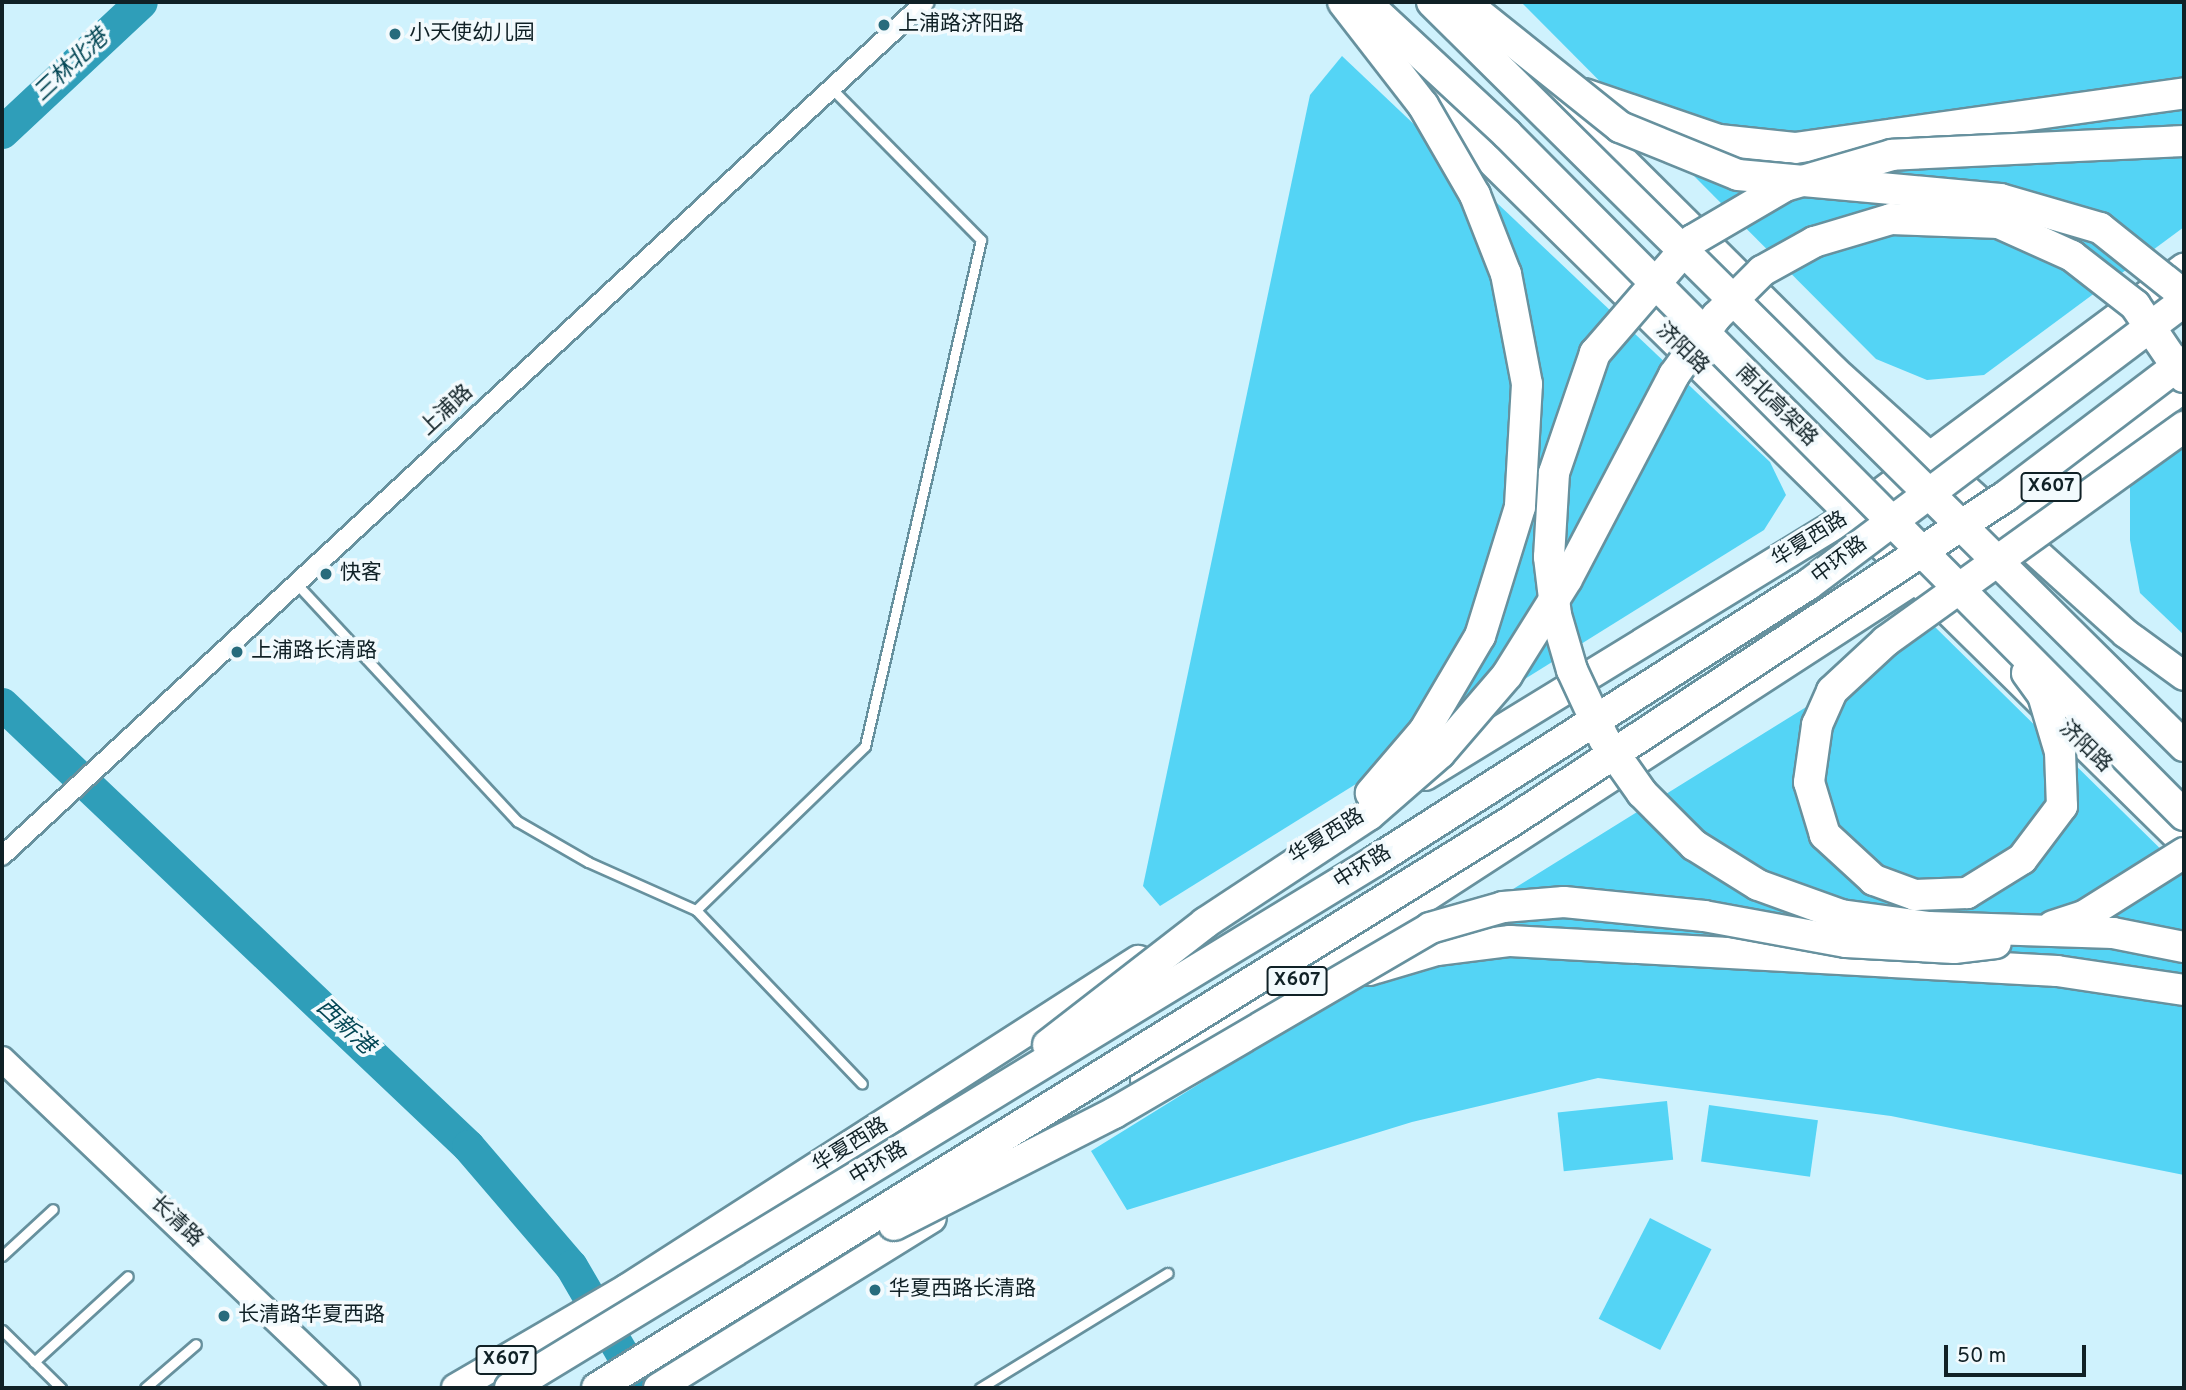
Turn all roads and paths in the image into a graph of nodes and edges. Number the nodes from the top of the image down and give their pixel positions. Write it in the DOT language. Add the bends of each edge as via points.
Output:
graph roads {
  1 [pos="925,2"];
  2 [pos="1328,2"];
  3 [pos="1343,2"];
  4 [pos="1365,2"];
  5 [pos="1432,2"];
  6 [pos="1463,2"];
  7 [pos="831,88"];
  8 [pos="1572,88"];
  9 [pos="2184,93"];
  10 [pos="2184,141"];
  11 [pos="2184,268"];
  12 [pos="2184,295"];
  13 [pos="2184,301"];
  14 [pos="2184,361"];
  15 [pos="2184,377"];
  16 [pos="2184,388"];
  17 [pos="2184,427"];
  18 [pos="1930,458"];
  19 [pos="1851,515"];
  20 [pos="2003,523"];
  21 [pos="295,582"];
  22 [pos="1914,582"];
  23 [pos="1992,625"];
  24 [pos="2184,676"];
  25 [pos="2184,746"];
  26 [pos="2184,815"];
  27 [pos="1331,840"];
  28 [pos="2184,843"];
  29 [pos="2184,853"];
  30 [pos="2,856"];
  31 [pos="696,909"];
  32 [pos="2184,947"];
  33 [pos="1338,979"];
  34 [pos="2184,990"];
  35 [pos="2,1059"];
  36 [pos="862,1084"];
  37 [pos="984,1101"];
  38 [pos="53,1209"];
  39 [pos="2,1256"];
  40 [pos="1168,1273"];
  41 [pos="128,1276"];
  42 [pos="761,1289"];
  43 [pos="2,1330"];
  44 [pos="196,1344"];
  45 [pos="34,1362"];
  46 [pos="668,1383"];
  47 [pos="61,1388"];
  48 [pos="145,1388"];
  49 [pos="348,1388"];
  50 [pos="456,1388"];
  51 [pos="510,1388"];
  52 [pos="597,1388"];
  53 [pos="979,1388"];
  1 -- 7 [label="street, 上浦路"];
  2 -- 19 [label="main road, 济阳路"];
  3 -- 27 [label="highway, bridge" via="1423,106 1475,195 1506,274 1527,384 1520,507 1480,636 1424,731"];
  4 -- 23 [label="highway, 南北高架路, bridge" via="1507,134"];
  5 -- 25 [label="highway, bridge"];
  6 -- 8 [label="highway, bridge"];
  6 -- 18 [label="main road"];
  7 -- 21 [label="street, 上浦路"];
  7 -- 31 [label="lane" via="981,240 865,746"];
  8 -- 9 [label="highway" via="1718,141 1795,148"];
  8 -- 12 [label="highway, bridge" via="1620,127 1738,175 2000,199 2100,228"];
  10 -- 32 [label="highway, bridge" via="1892,155 1785,186 1693,240 1595,353 1554,474 1549,557 1569,659 1604,739 1642,793 1694,845 1758,885 1841,915 1929,926 2113,933"];
  11 -- 18 [label="main road, 华夏西路 / X607"];
  13 -- 37 [label="highway, 中环路, bridge" via="1809,584"];
  14 -- 42 [label="highway, 中环路, bridge" via="2006,496 1534,807"];
  15 -- 27 [label="highway, bridge" via="2135,304 2072,256 1999,223 1891,219 1814,242 1762,271 1716,317 1674,375 1567,579 1507,675 1440,753"];
  16 -- 20 [label="main road, X607"];
  17 -- 23 [label="highway, bridge" via="1886,641 1832,691 1817,726 1809,782 1825,835 1874,880 1915,895 1967,893 2022,859 2062,806 2060,752 2043,695"];
  18 -- 19 [label="main road, 华夏西路 / X607"];
  18 -- 20 [label="main road"];
  19 -- 22 [label="main road, 济阳路"];
  19 -- 50 [label="main road, 华夏西路 / X607" via="1307,849 626,1289"];
  20 -- 22 [label="main road, X607"];
  20 -- 24 [label="main road" via="2125,633"];
  21 -- 30 [label="street, 上浦路" via="101,758"];
  21 -- 31 [label="lane" via="517,821 588,862"];
  22 -- 28 [label="main road, 济阳路"];
  22 -- 46 [label="main road, X607"];
  23 -- 26 [label="highway, 南北高架路, bridge"];
  27 -- 37 [label="highway, bridge" via="1099,1002"];
  29 -- 33 [label="highway, bridge" via="2084,916 2005,941 1954,948 1846,942 1704,916 1564,902 1503,907 1430,929"];
  31 -- 36 [label="lane"];
  33 -- 34 [label="highway, bridge" via="1437,950 1510,941 2057,971"];
  33 -- 42 [label="highway, bridge" via="1114,1114"];
  35 -- 49 [label="main road, 长清路"];
  37 -- 51 [label="highway, 中环路, bridge"];
  38 -- 39 [label="lane"];
  40 -- 53 [label="lane"];
  41 -- 45 [label="lane"];
  42 -- 52 [label="highway, 中环路, bridge"];
  43 -- 45 [label="lane"];
  44 -- 48 [label="lane"];
  45 -- 47 [label="lane"];
}
